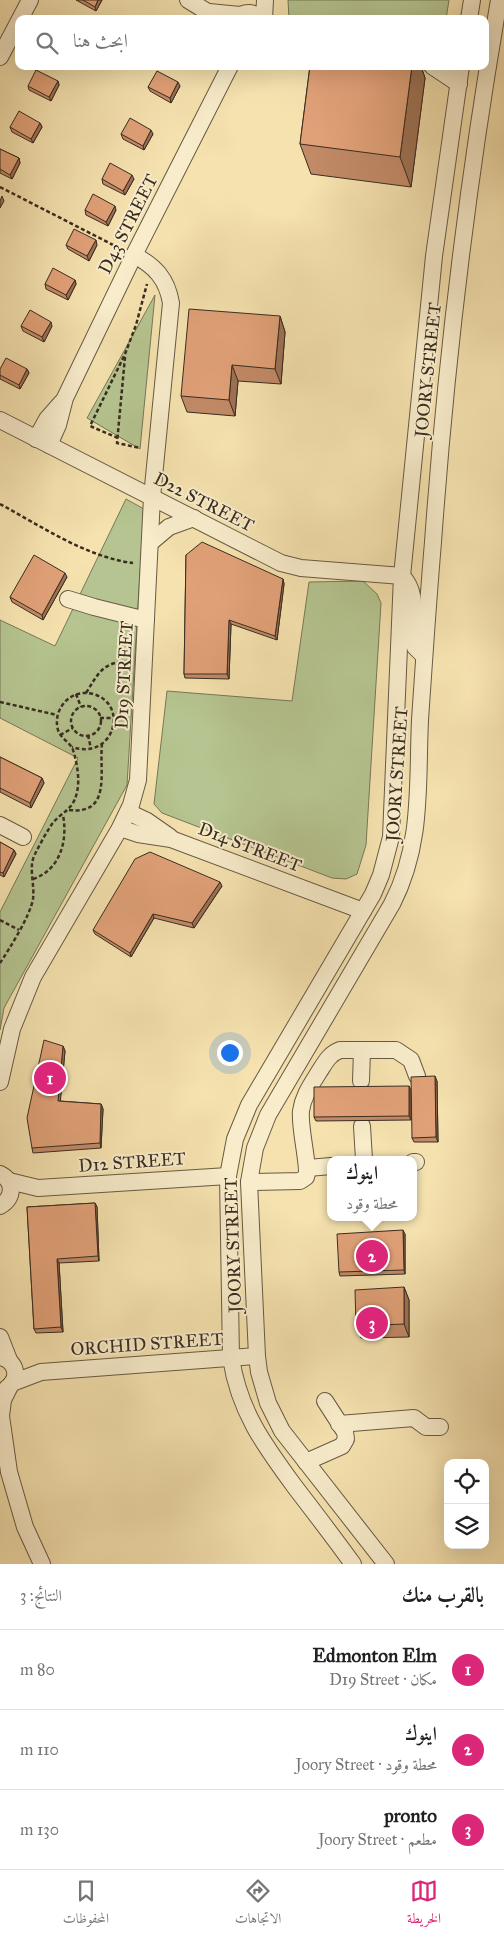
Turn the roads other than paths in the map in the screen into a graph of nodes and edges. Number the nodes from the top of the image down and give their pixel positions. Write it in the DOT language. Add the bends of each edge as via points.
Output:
graph roads {
  1 [pos="30,0"];
  2 [pos="188,0"];
  3 [pos="264,0"];
  4 [pos="472,0"];
  5 [pos="498,0"];
  6 [pos="22,15"];
  7 [pos="214,15"];
  8 [pos="242,15"];
  9 [pos="245,15"];
  10 [pos="257,15"];
  11 [pos="263,15"];
  12 [pos="470,15"];
  13 [pos="15,28"];
  14 [pos="489,54"];
  15 [pos="0,57"];
  16 [pos="228,70"];
  17 [pos="438,70"];
  18 [pos="461,70"];
  19 [pos="487,70"];
  20 [pos="459,84"];
  21 [pos="134,255"];
  22 [pos="0,420"];
  23 [pos="42,442"];
  24 [pos="152,497"];
  25 [pos="194,518"];
  26 [pos="150,544"];
  27 [pos="402,576"];
  28 [pos="68,599"];
  29 [pos="146,620"];
  30 [pos="424,656"];
  31 [pos="128,812"];
  32 [pos="0,825"];
  33 [pos="120,828"];
  34 [pos="23,837"];
  35 [pos="171,839"];
  36 [pos="363,911"];
  37 [pos="362,1050"];
  38 [pos="417,1076"];
  39 [pos="361,1081"];
  40 [pos="0,1082"];
  41 [pos="362,1126"];
  42 [pos="364,1156"];
  43 [pos="327,1166"];
  44 [pos="308,1168"];
  45 [pos="4,1174"];
  46 [pos="228,1176"];
  47 [pos="249,1182"];
  48 [pos="38,1188"];
  49 [pos="3,1205"];
  50 [pos="0,1337"];
  51 [pos="257,1356"];
  52 [pos="232,1358"];
  53 [pos="7,1360"];
  54 [pos="41,1372"];
  55 [pos="7,1386"];
  56 [pos="325,1401"];
  57 [pos="1,1414"];
  58 [pos="339,1424"];
  59 [pos="440,1427"];
  60 [pos="306,1462"];
  61 [pos="42,1564"];
  62 [pos="353,1564"];
  63 [pos="386,1564"];
  1 -- 6 [label="street"];
  2 -- 7 [label="street"];
  3 -- 8 [label="street"];
  3 -- 11 [label="street"];
  4 -- 12 [label="street"];
  5 -- 14 [label="street, JOORY STREET"];
  9 -- 10 [label="street"];
  13 -- 15 [label="street"];
  16 -- 21 [label="street, D43 STREET"];
  17 -- 20 [label="street"];
  18 -- 20 [label="street, JOORY STREET"];
  19 -- 30 [label="street, JOORY STREET" via="454,311 439,454"];
  20 -- 27 [label="street, JOORY STREET" via="428,309"];
  21 -- 23 [label="street, D43 STREET" via="65,398 58,424"];
  21 -- 24 [label="street, D19 STREET" via="152,266 166,283 171,304"];
  22 -- 23 [label="street, D22 STREET"];
  23 -- 24 [label="street, D22 STREET"];
  24 -- 25 [label="street, D22 STREET"];
  24 -- 26 [label="street, D19 STREET"];
  25 -- 26 [label="street" via="169,526"];
  25 -- 27 [label="street, D22 STREET" via="271,559 291,566"];
  26 -- 29 [label="street, D19 STREET"];
  27 -- 30 [label="street" via="412,593 413,642"];
  27 -- 36 [label="street, JOORY STREET" via="391,837 380,875"];
  28 -- 29 [label="street"];
  29 -- 31 [label="street, D19 STREET" via="139,766"];
  30 -- 47 [label="street, JOORY STREET" via="415,838 407,872 392,904 268,1115 255,1148"];
  31 -- 33 [label="street, D19 STREET"];
  31 -- 35 [label="street" via="156,826"];
  32 -- 34 [label="street"];
  33 -- 35 [label="street, D14 STREET"];
  33 -- 40 [label="street, D19 STREET" via="33,977 12,1029"];
  35 -- 36 [label="street, D14 STREET"];
  36 -- 46 [label="street, JOORY STREET" via="249,1105 235,1139"];
  37 -- 38 [label="street" via="402,1053 411,1060"];
  37 -- 39 [label="street"];
  37 -- 44 [label="street" via="340,1050 331,1054 305,1097 300,1119"];
  41 -- 42 [label="street"];
  43 -- 44 [label="street"];
  44 -- 47 [label="street" via="308,1174 300,1181"];
  45 -- 48 [label="street, D12 STREET"];
  45 -- 49 [label="street" via="11,1192"];
  46 -- 48 [label="street, D12 STREET"];
  46 -- 52 [label="street, JOORY STREET"];
  47 -- 51 [label="street, JOORY STREET"];
  48 -- 49 [label="street, D12 STREET"];
  50 -- 53 [label="street"];
  51 -- 52 [label="street, ORCHID STREET"];
  51 -- 60 [label="street, JOORY STREET" via="263,1388 274,1417"];
  52 -- 54 [label="street, ORCHID STREET"];
  52 -- 62 [label="street, JOORY STREET" via="237,1387 255,1430"];
  53 -- 54 [label="street, ORCHID STREET"];
  53 -- 55 [label="street" via="16,1376"];
  54 -- 55 [label="street, ORCHID STREET"];
  55 -- 57 [label="street"];
  56 -- 58 [label="street"];
  57 -- 61 [label="street" via="16,1500"];
  58 -- 59 [label="street" via="414,1418 426,1427"];
  58 -- 60 [label="street" via="346,1436 345,1443"];
  60 -- 63 [label="street, JOORY STREET"];
}
